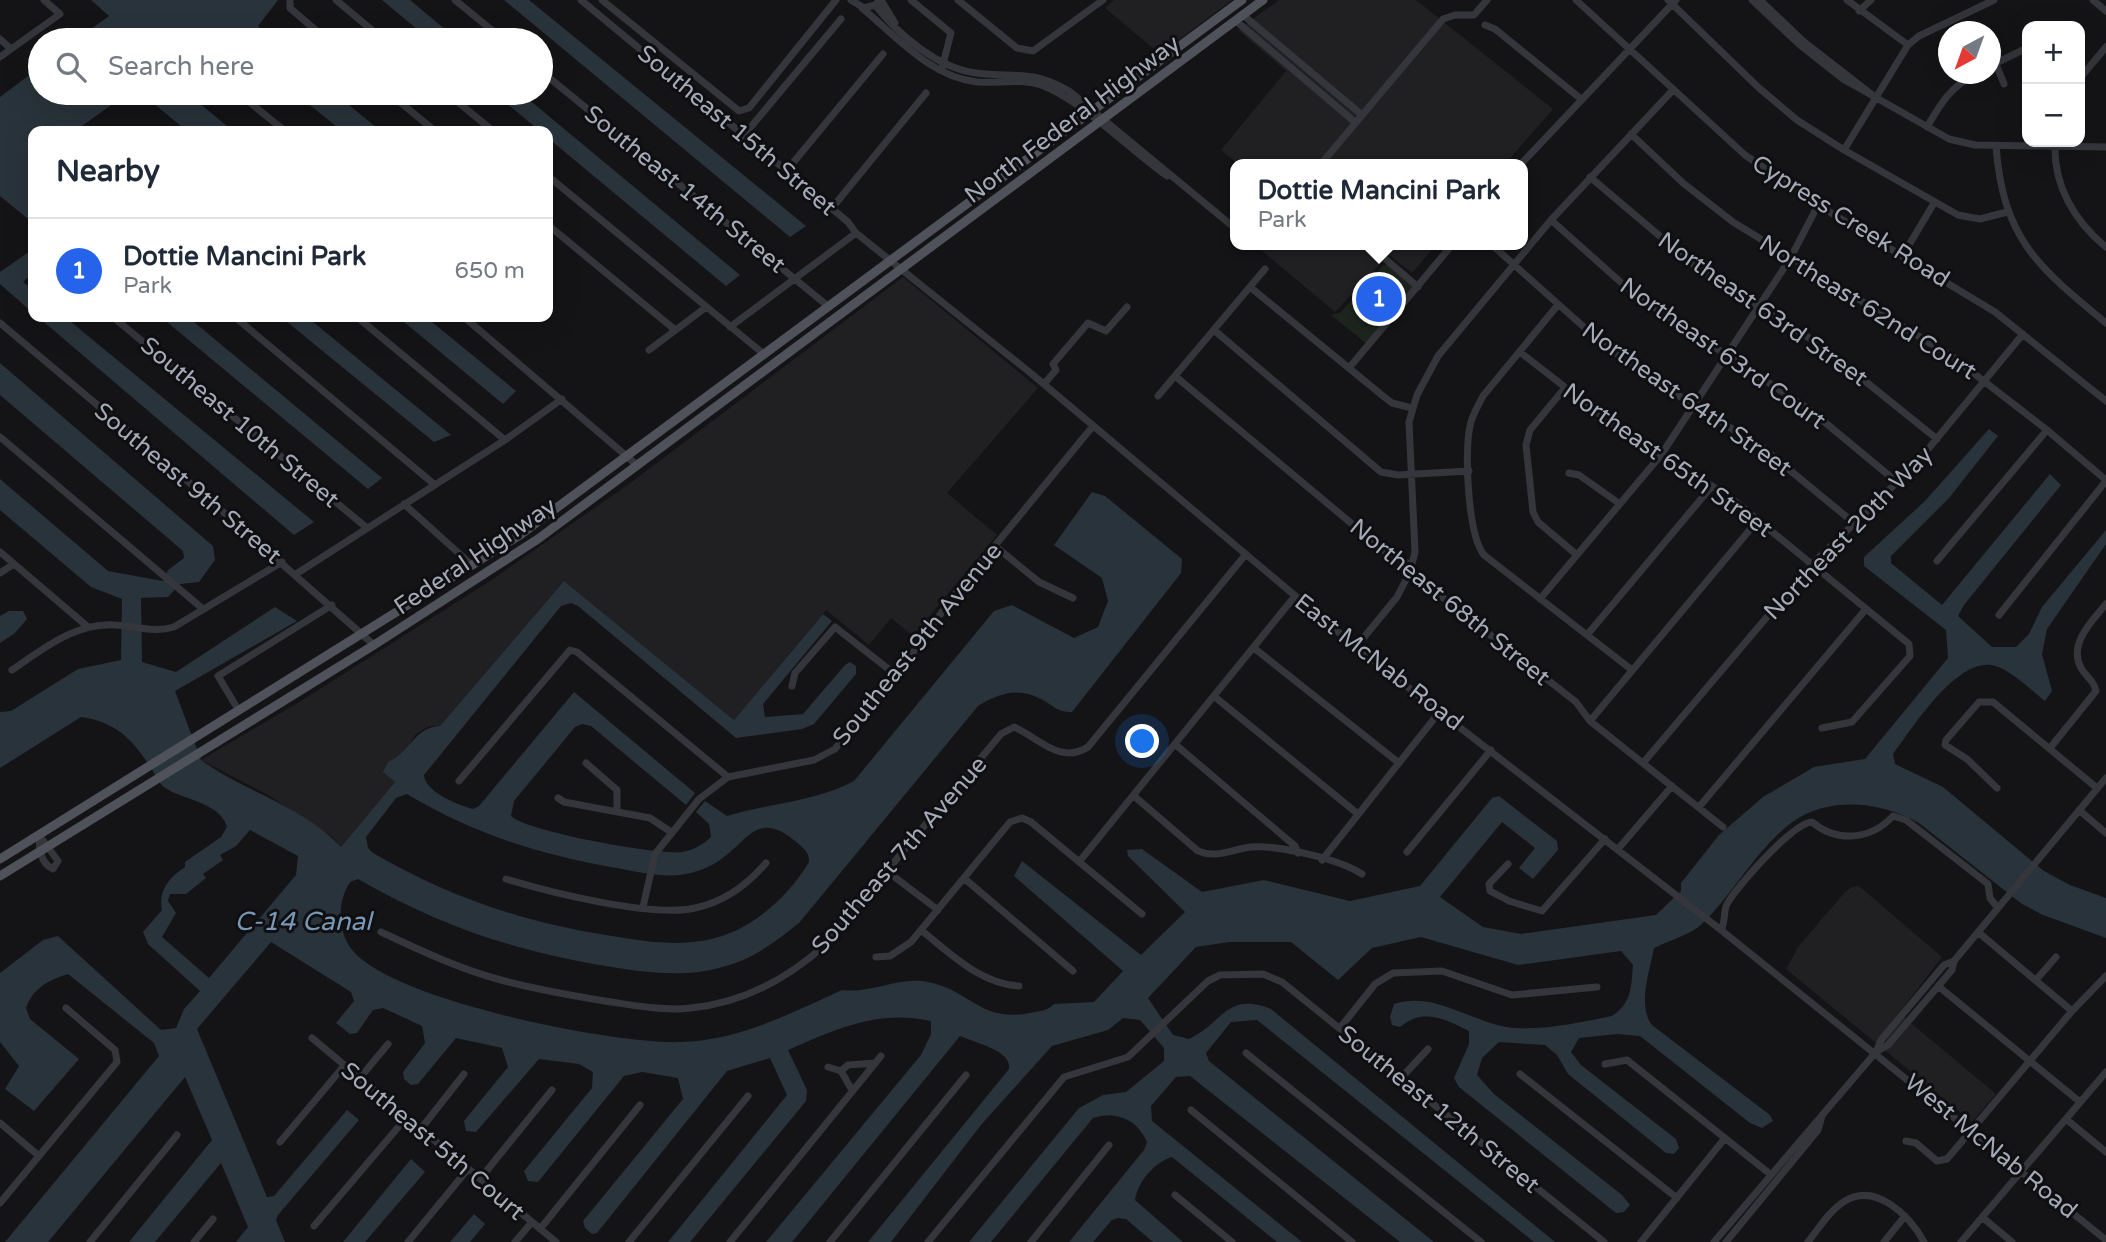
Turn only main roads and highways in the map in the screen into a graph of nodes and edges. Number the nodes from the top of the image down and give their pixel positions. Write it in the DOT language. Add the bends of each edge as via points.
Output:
graph roads {
  1 [pos="1242,0"];
  2 [pos="1263,0"];
  3 [pos="1231,8"];
  4 [pos="1236,21"];
  5 [pos="1022,164"];
  6 [pos="1004,177"];
  7 [pos="1014,186"];
  8 [pos="997,198"];
  9 [pos="891,262"];
  10 [pos="903,268"];
  11 [pos="781,343"];
  12 [pos="765,355"];
  13 [pos="770,367"];
  14 [pos="755,379"];
  15 [pos="496,551"];
  16 [pos="473,566"];
  17 [pos="489,572"];
  18 [pos="467,586"];
  19 [pos="290,680"];
  20 [pos="274,690"];
  21 [pos="279,704"];
  22 [pos="260,715"];
  23 [pos="0,859"];
  24 [pos="0,876"];
  1 -- 3 [label="main road, North Federal Highway"];
  1 -- 4 [label="main road"];
  2 -- 4 [label="main road, North Federal Highway"];
  3 -- 4 [label="main road"];
  3 -- 5 [label="main road, North Federal Highway"];
  4 -- 7 [label="main road, North Federal Highway"];
  5 -- 6 [label="main road, North Federal Highway"];
  5 -- 7 [label="main road"];
  6 -- 8 [label="main road"];
  6 -- 9 [label="main road, North Federal Highway"];
  7 -- 8 [label="main road, North Federal Highway"];
  8 -- 10 [label="main road, North Federal Highway"];
  9 -- 11 [label="main road, Federal Highway"];
  10 -- 13 [label="main road, Federal Highway"];
  11 -- 12 [label="main road, Federal Highway"];
  11 -- 13 [label="main road"];
  12 -- 14 [label="main road"];
  12 -- 15 [label="main road, Federal Highway"];
  13 -- 14 [label="main road, Federal Highway"];
  14 -- 17 [label="main road, Federal Highway"];
  15 -- 16 [label="main road, Federal Highway"];
  15 -- 17 [label="main road"];
  16 -- 18 [label="main road"];
  16 -- 19 [label="main road, Federal Highway"];
  17 -- 18 [label="main road, Federal Highway"];
  18 -- 21 [label="main road, Federal Highway"];
  19 -- 20 [label="main road, Federal Highway"];
  19 -- 21 [label="main road"];
  20 -- 22 [label="main road"];
  20 -- 23 [label="main road, Federal Highway"];
  21 -- 22 [label="main road, Federal Highway"];
  22 -- 24 [label="main road, Federal Highway"];
}
